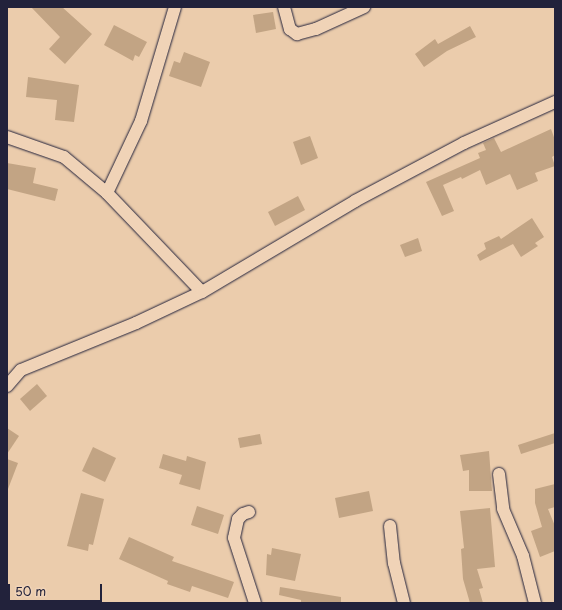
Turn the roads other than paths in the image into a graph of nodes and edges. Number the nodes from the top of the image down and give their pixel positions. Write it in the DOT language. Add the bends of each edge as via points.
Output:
graph roads {
  1 [pos="175,7"];
  2 [pos="284,7"];
  3 [pos="364,7"];
  4 [pos="555,102"];
  5 [pos="7,136"];
  6 [pos="107,192"];
  7 [pos="202,292"];
  8 [pos="7,386"];
  9 [pos="499,474"];
  10 [pos="249,512"];
  11 [pos="390,526"];
  12 [pos="255,603"];
  13 [pos="404,603"];
  14 [pos="535,603"];
  1 -- 6 [label="street" via="141,121"];
  2 -- 3 [label="street" via="290,29 297,34 312,31"];
  4 -- 7 [label="street" via="464,143 354,200"];
  5 -- 6 [label="street" via="64,157"];
  6 -- 7 [label="street"];
  7 -- 8 [label="street" via="136,323 21,370"];
  9 -- 14 [label="street" via="504,509 523,556"];
  10 -- 12 [label="street" via="238,519 234,538"];
  11 -- 13 [label="street" via="394,563"];
}
